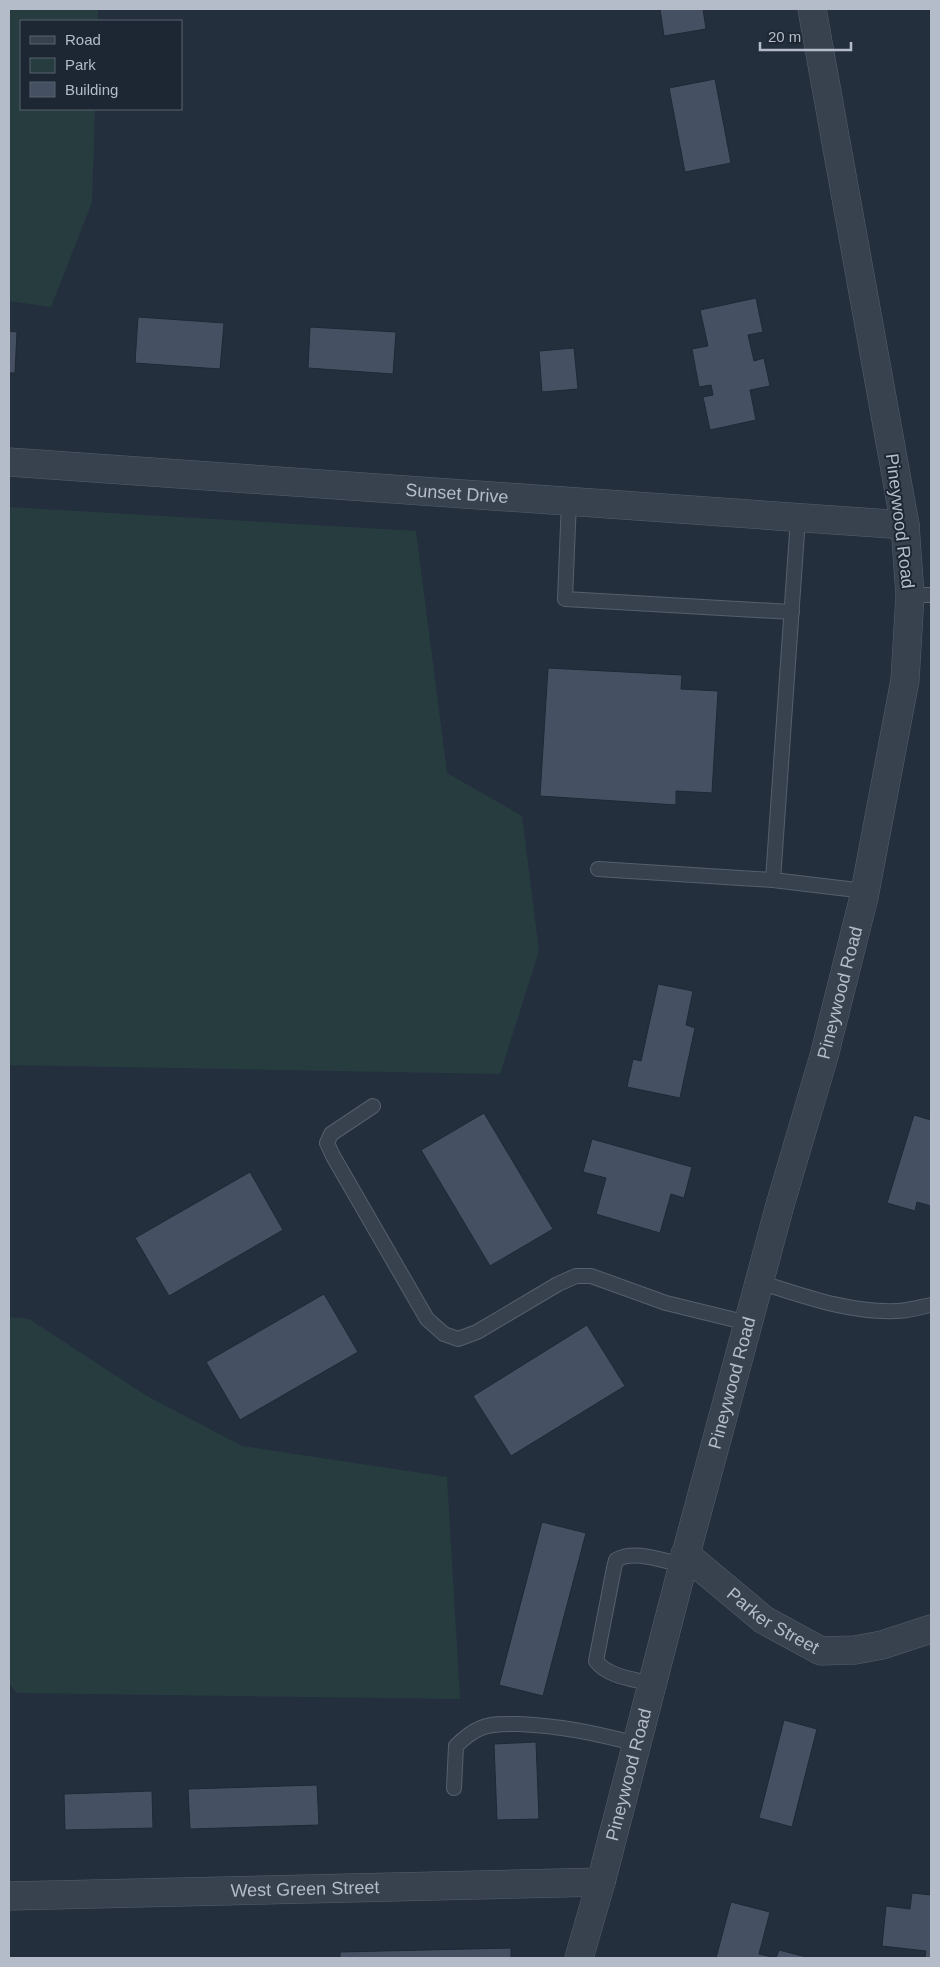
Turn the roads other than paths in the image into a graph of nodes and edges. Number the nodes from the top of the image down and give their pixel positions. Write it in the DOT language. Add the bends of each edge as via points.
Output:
graph roads {
  1 [pos="812,9"];
  2 [pos="9,462"];
  3 [pos="570,501"];
  4 [pos="798,518"];
  5 [pos="905,525"];
  6 [pos="921,595"];
  7 [pos="792,612"];
  8 [pos="598,870"];
  9 [pos="773,880"];
  10 [pos="865,891"];
  11 [pos="373,1106"];
  12 [pos="759,1282"];
  13 [pos="931,1305"];
  14 [pos="748,1323"];
  15 [pos="684,1560"];
  16 [pos="931,1629"];
  17 [pos="652,1684"];
  18 [pos="637,1744"];
  19 [pos="454,1788"];
  20 [pos="601,1882"];
  21 [pos="9,1896"];
  22 [pos="579,1958"];
  1 -- 5 [label="street, Pineywood Road"];
  2 -- 3 [label="street, Sunset Drive"];
  3 -- 4 [label="street, Sunset Drive"];
  3 -- 7 [label="lane" via="565,599"];
  4 -- 5 [label="street, Sunset Drive"];
  4 -- 7 [label="lane"];
  5 -- 6 [label="street, Pineywood Road"];
  6 -- 10 [label="street, Pineywood Road"];
  7 -- 9 [label="lane"];
  8 -- 9 [label="lane"];
  9 -- 10 [label="lane"];
  10 -- 12 [label="street, Pineywood Road" via="824,1056"];
  11 -- 14 [label="lane" via="330,1134 327,1143 427,1319 444,1334 458,1339 477,1332 576,1276 591,1276 666,1303"];
  12 -- 13 [label="lane" via="847,1307 898,1311"];
  12 -- 14 [label="street, Pineywood Road"];
  14 -- 15 [label="street, Pineywood Road"];
  15 -- 16 [label="street, Parker Street" via="764,1620 821,1651 882,1646"];
  15 -- 17 [label="street, Pineywood Road"];
  15 -- 17 [label="lane" via="633,1555 624,1555 616,1560 596,1661 609,1672"];
  17 -- 18 [label="street, Pineywood Road"];
  18 -- 19 [label="lane" via="589,1731 554,1726 503,1724 483,1727 456,1746"];
  18 -- 20 [label="street, Pineywood Road"];
  20 -- 21 [label="street, West Green Street"];
  20 -- 22 [label="street, Pineywood Road"];
}
